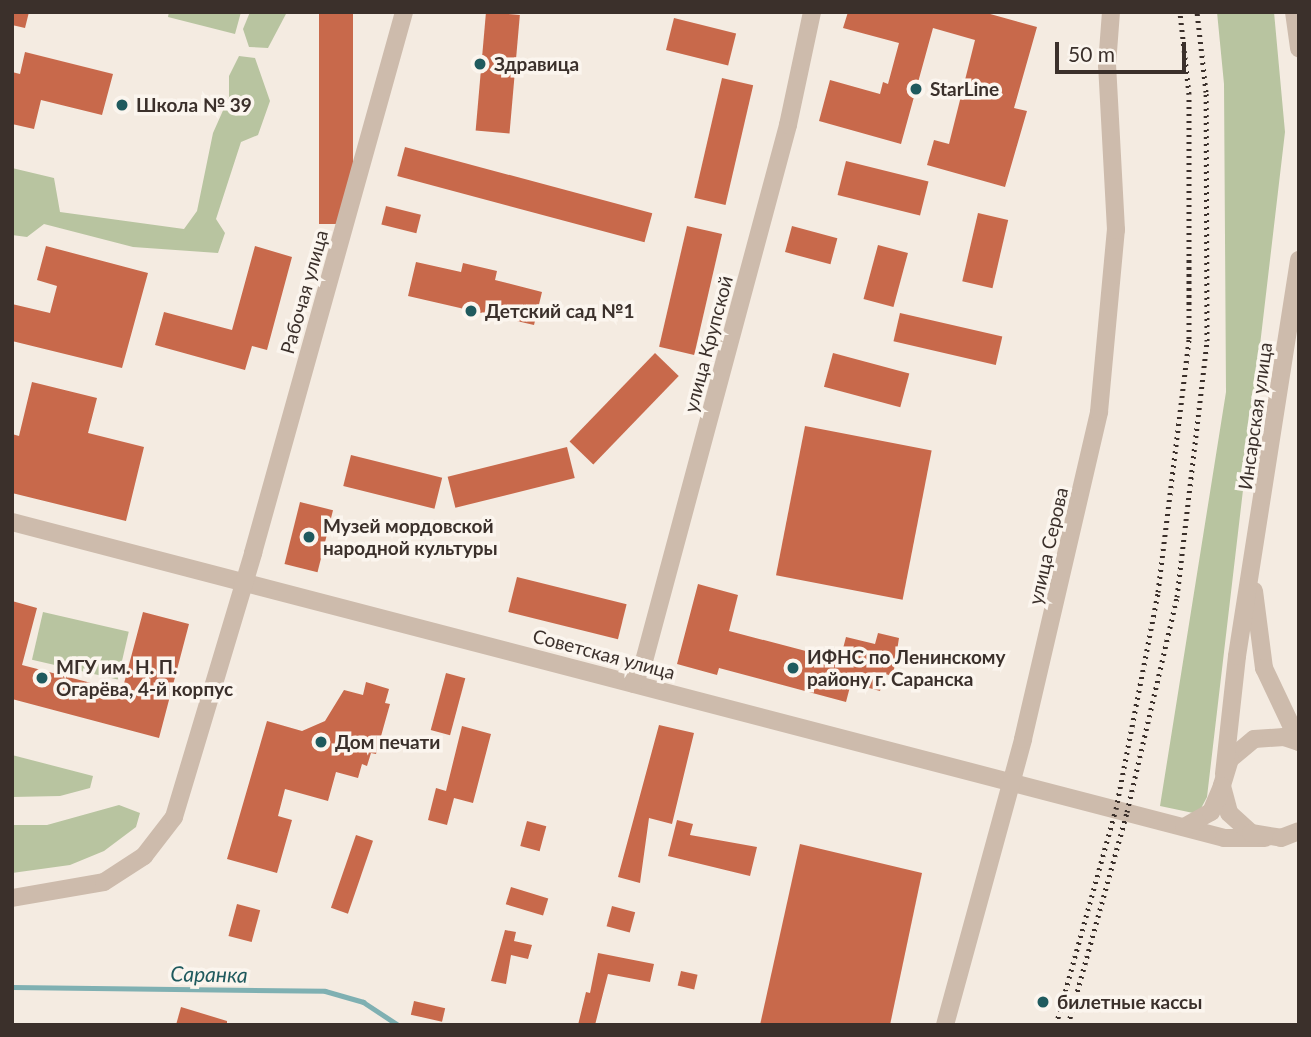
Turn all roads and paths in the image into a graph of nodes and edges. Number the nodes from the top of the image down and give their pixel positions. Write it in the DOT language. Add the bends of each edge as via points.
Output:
graph roads {
  1 [pos="404,12"];
  2 [pos="812,12"];
  3 [pos="1097,12"];
  4 [pos="1111,12"];
  5 [pos="1294,12"];
  6 [pos="1299,49"];
  7 [pos="1107,65"];
  8 [pos="1299,260"];
  9 [pos="12,522"];
  10 [pos="1252,577"];
  11 [pos="244,582"];
  12 [pos="634,684"];
  13 [pos="1299,742"];
  14 [pos="1223,780"];
  15 [pos="1010,783"];
  16 [pos="1184,827"];
  17 [pos="1299,831"];
  18 [pos="1265,838"];
  19 [pos="12,898"];
  20 [pos="945,1025"];
  1 -- 11 [label="street, Рабочая улица"];
  2 -- 12 [label="street, улица Крупской" via="788,125 644,662"];
  3 -- 7 [label="street, улица Серова"];
  4 -- 7 [label="street, улица Серова"];
  5 -- 6 [label="street"];
  7 -- 15 [label="street, улица Серова" via="1116,230 1099,412 1072,542"];
  8 -- 10 [label="street, Инсарская улица"];
  9 -- 11 [label="street, Советская улица"];
  10 -- 13 [label="street, Инсарская улица" via="1264,668"];
  10 -- 14 [label="street, Инсарская улица" via="1231,695"];
  11 -- 12 [label="street, Советская улица"];
  11 -- 19 [label="street, Рабочая улица" via="186,789 161,838 144,856 104,882"];
  12 -- 15 [label="street, Советская улица"];
  13 -- 14 [label="street" via="1284,737 1254,740 1230,760"];
  14 -- 16 [label="street" via="1211,811"];
  14 -- 18 [label="street" via="1229,813 1238,825"];
  15 -- 16 [label="street, Советская улица"];
  15 -- 20 [label="street, улица Серова"];
  16 -- 18 [label="street, Советская улица" via="1224,838"];
  17 -- 18 [label="street, Советская улица"];
}
